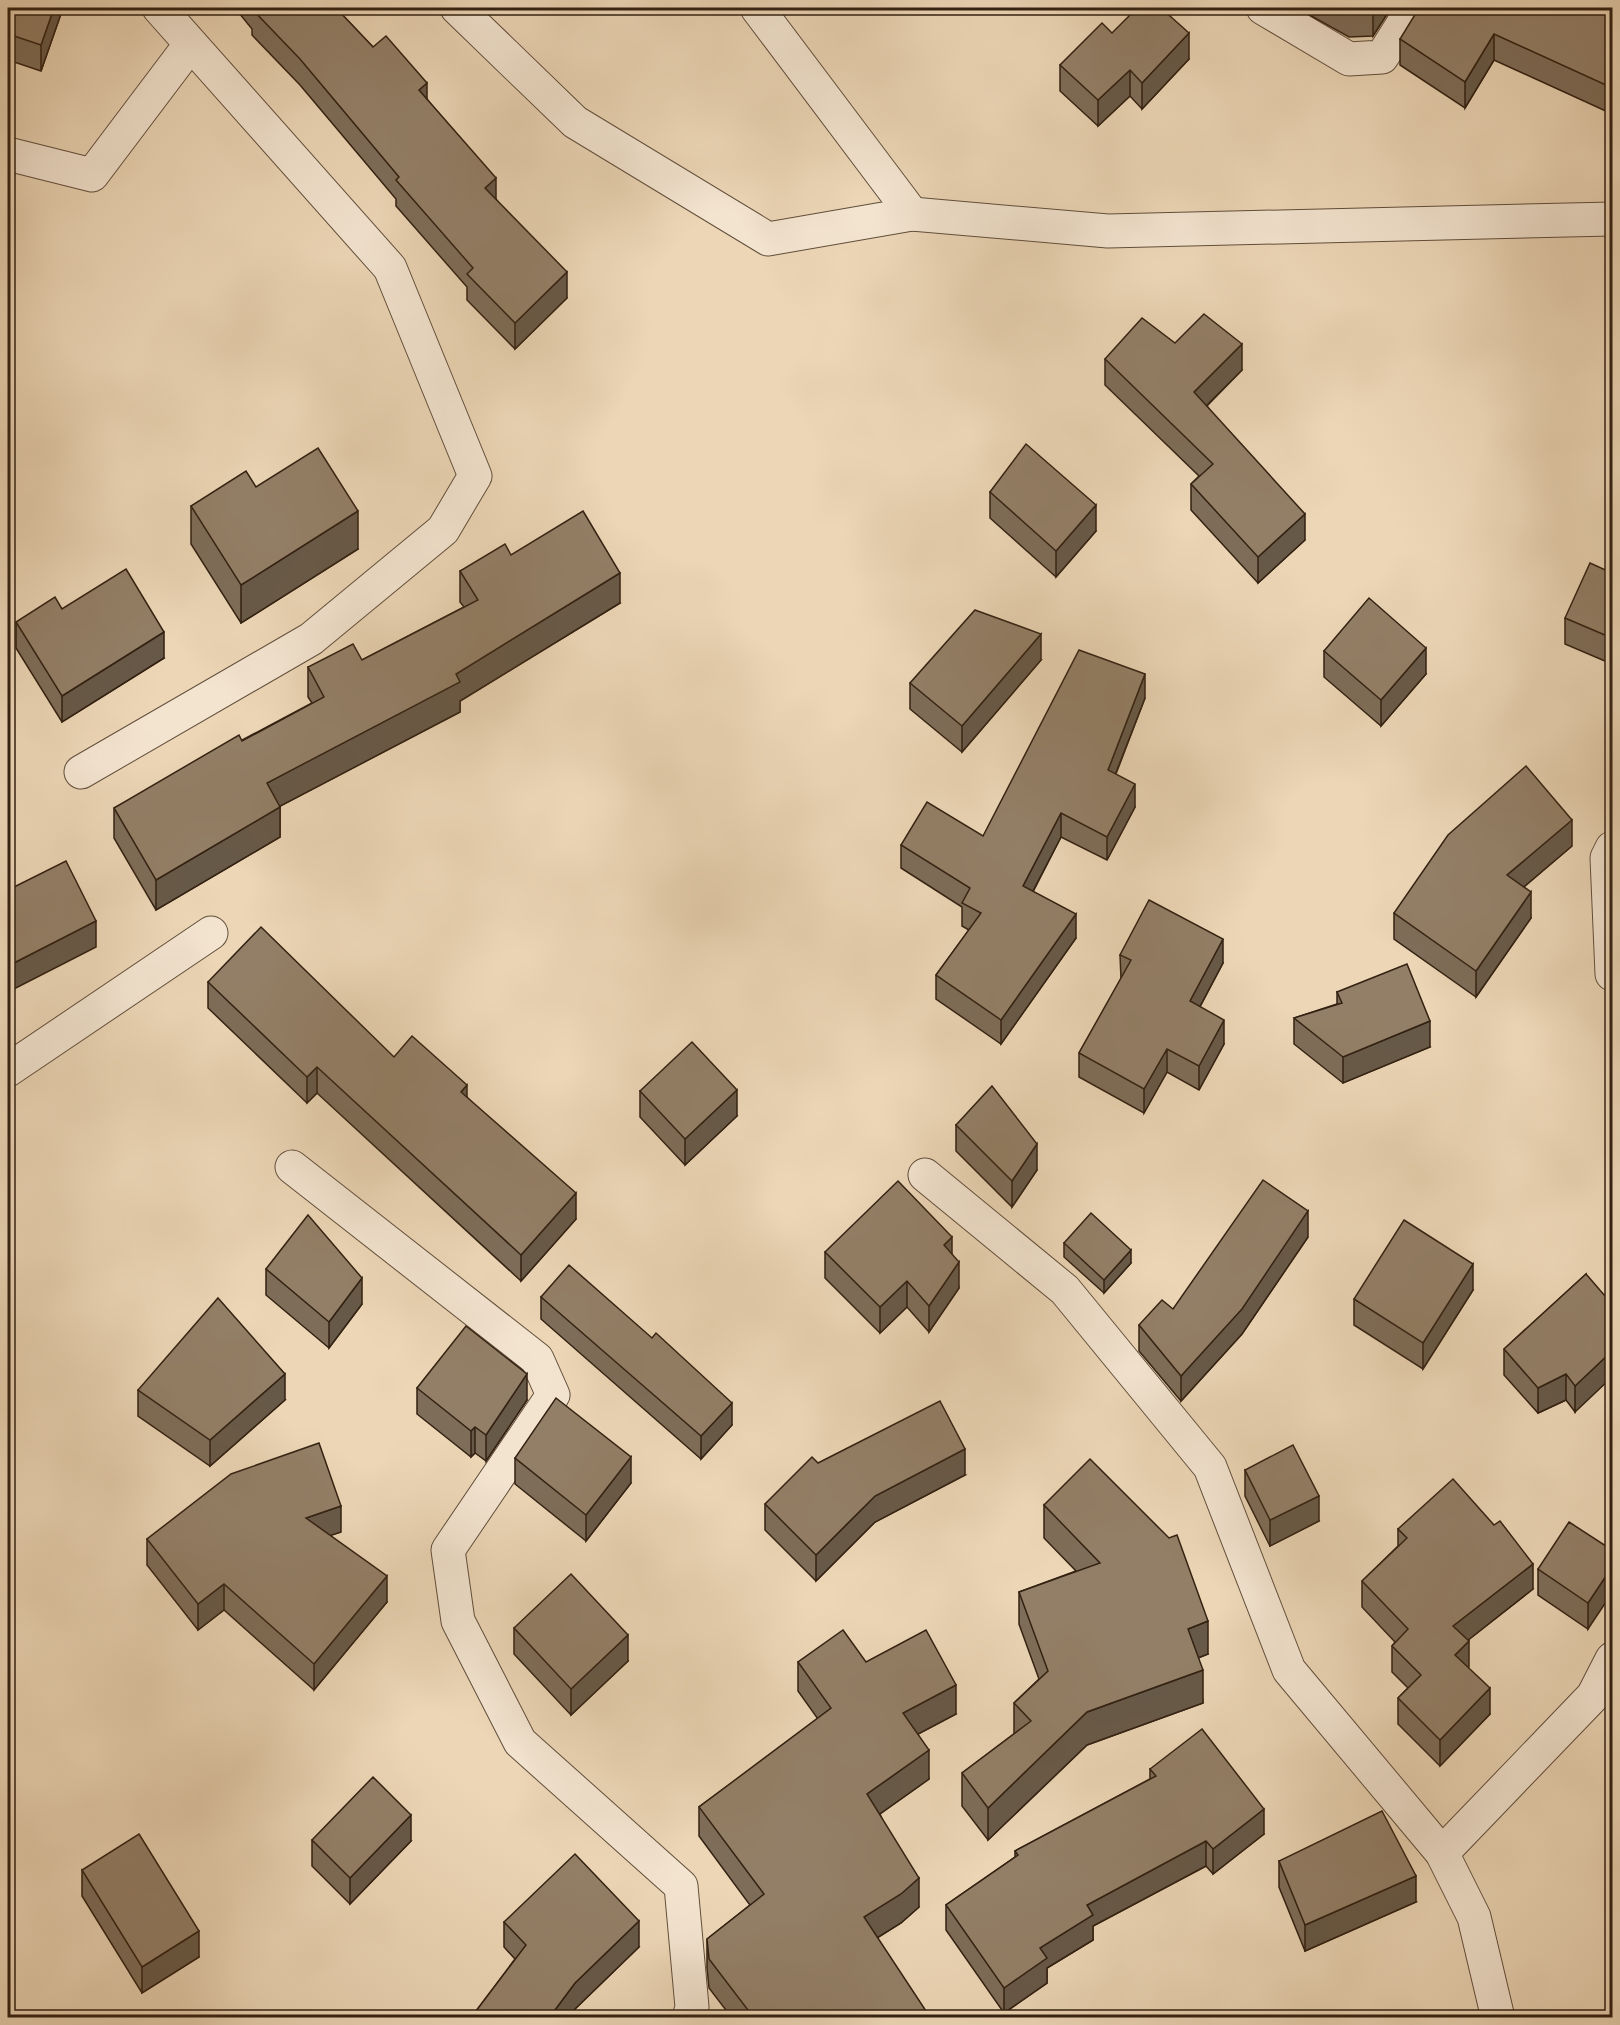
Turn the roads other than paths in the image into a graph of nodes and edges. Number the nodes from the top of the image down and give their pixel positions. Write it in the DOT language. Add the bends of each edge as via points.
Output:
graph roads {
  1 [pos="159,8"];
  2 [pos="457,8"];
  3 [pos="757,8"];
  4 [pos="1263,8"];
  5 [pos="1413,8"];
  6 [pos="190,45"];
  7 [pos="8,154"];
  8 [pos="912,214"];
  9 [pos="1612,219"];
  10 [pos="81,772"];
  11 [pos="1612,848"];
  12 [pos="211,933"];
  13 [pos="1612,974"];
  14 [pos="8,1070"];
  15 [pos="292,1167"];
  16 [pos="925,1174"];
  17 [pos="1612,1659"];
  18 [pos="1442,1853"];
  19 [pos="689,2018"];
  20 [pos="1498,2018"];
  1 -- 6 [label="street"];
  2 -- 8 [label="street" via="575,123 768,239"];
  3 -- 8 [label="street"];
  4 -- 5 [label="street" via="1349,59 1382,57"];
  6 -- 7 [label="street" via="92,175"];
  6 -- 10 [label="street" via="390,268 475,476 443,530 311,639"];
  8 -- 9 [label="street" via="1108,231"];
  11 -- 13 [label="street" via="1607,858"];
  12 -- 14 [label="street"];
  15 -- 19 [label="street" via="537,1359 553,1395 448,1550 458,1621 520,1742 681,1886 692,2007"];
  16 -- 18 [label="street" via="1065,1290 1210,1467 1289,1670"];
  17 -- 18 [label="street" via="1593,1696"];
  18 -- 20 [label="street" via="1474,1917"];
}
